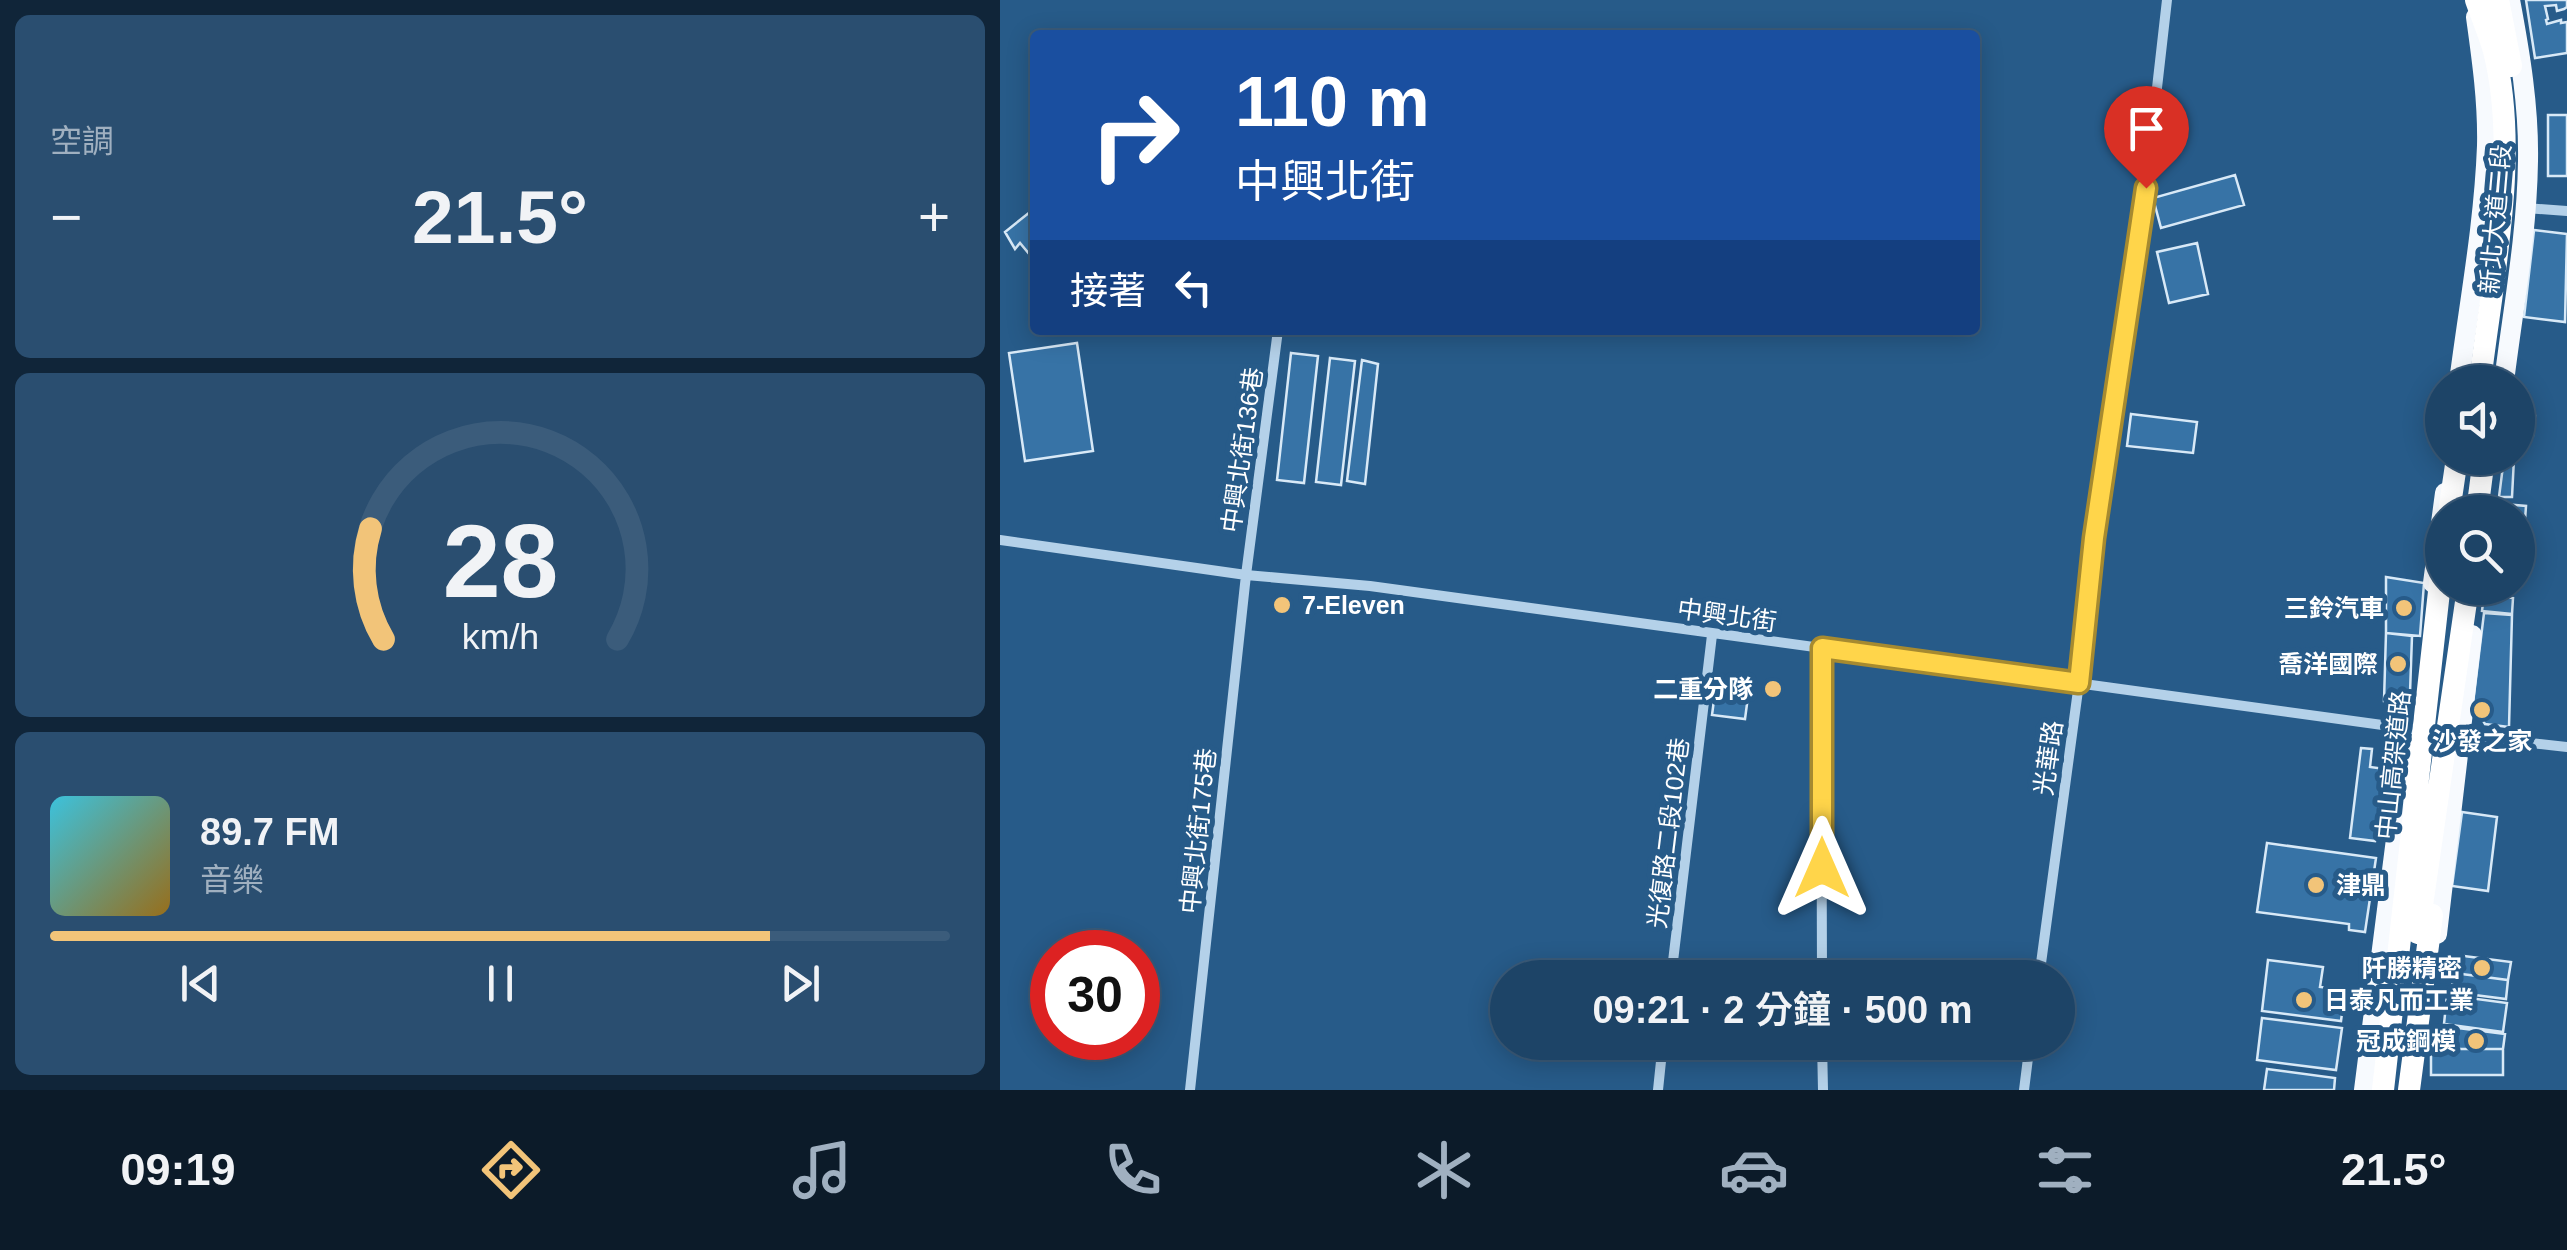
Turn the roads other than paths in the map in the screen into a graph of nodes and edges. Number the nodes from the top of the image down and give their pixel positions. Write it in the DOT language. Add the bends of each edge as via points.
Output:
graph roads {
  1 [pos="2167,0"];
  2 [pos="2476,0"];
  3 [pos="2498,0"];
  4 [pos="2510,0"];
  5 [pos="2526,208"];
  6 [pos="2567,211"];
  7 [pos="1277,335"];
  8 [pos="2465,365"];
  9 [pos="2482,365"];
  10 [pos="2496,365"];
  11 [pos="2506,365"];
  12 [pos="2451,475"];
  13 [pos="1000,540"];
  14 [pos="1246,576"];
  15 [pos="2438,605"];
  16 [pos="2452,605"];
  17 [pos="2466,605"];
  18 [pos="2476,605"];
  19 [pos="1712,635"];
  20 [pos="1822,648"];
  21 [pos="2079,683"];
  22 [pos="2414,729"];
  23 [pos="2460,736"];
  24 [pos="2567,747"];
  25 [pos="2411,762"];
  26 [pos="2454,773"];
  27 [pos="2406,897"];
  28 [pos="1673,960"];
  29 [pos="1822,960"];
  30 [pos="2041,960"];
  31 [pos="1662,1060"];
  32 [pos="1822,1060"];
  33 [pos="2028,1060"];
  34 [pos="1190,1090"];
  35 [pos="1658,1090"];
  36 [pos="1822,1090"];
  37 [pos="2024,1090"];
  38 [pos="2368,1090"];
  39 [pos="2383,1090"];
  40 [pos="2398,1090"];
  41 [pos="2409,1090"];
  42 [pos="2417,1090"];
  1 -- 21 [label="street, 光華路"];
  2 -- 8 [label="highway" via="2493,94 2494,164"];
  2 -- 9 [label="highway" via="2494,50 2505,152"];
  3 -- 10 [label="highway" via="2511,63 2518,168"];
  4 -- 5 [label="main road, 新北大道二段" via="2526,113"];
  5 -- 6 [label="street"];
  5 -- 11 [label="main road, 新北大道二段"];
  7 -- 14 [label="street, 中興北街136巷"];
  12 -- 22 [label="main road"];
  13 -- 14 [label="street, 中興北街"];
  14 -- 19 [label="street, 中興北街" via="1370,586"];
  14 -- 34 [label="street, 中興北街175巷"];
  15 -- 27 [label="highway, 中山高架道路"];
  16 -- 27 [label="highway"];
  17 -- 40 [label="highway, 中山高架道路"];
  18 -- 23 [label="main road"];
  19 -- 20 [label="street, 中興北街"];
  19 -- 28 [label="street, 光復路二段102巷"];
  20 -- 21 [label="street, 中興北街"];
  20 -- 29 [label="street"];
  21 -- 22 [label="street, 中興北街"];
  21 -- 30 [label="street, 光華路"];
  22 -- 23 [label="street, 中興北街"];
  22 -- 25 [label="main road"];
  23 -- 24 [label="street, 中興北街"];
  23 -- 26 [label="main road"];
  25 -- 38 [label="highway"];
  25 -- 38 [label="main road" via="2402,792"];
  26 -- 41 [label="highway"];
  26 -- 42 [label="main road"];
  27 -- 39 [label="highway, 中山高架道路"];
  31 -- 35 [label="street"];
  32 -- 36 [label="street"];
  33 -- 37 [label="street"];
}
